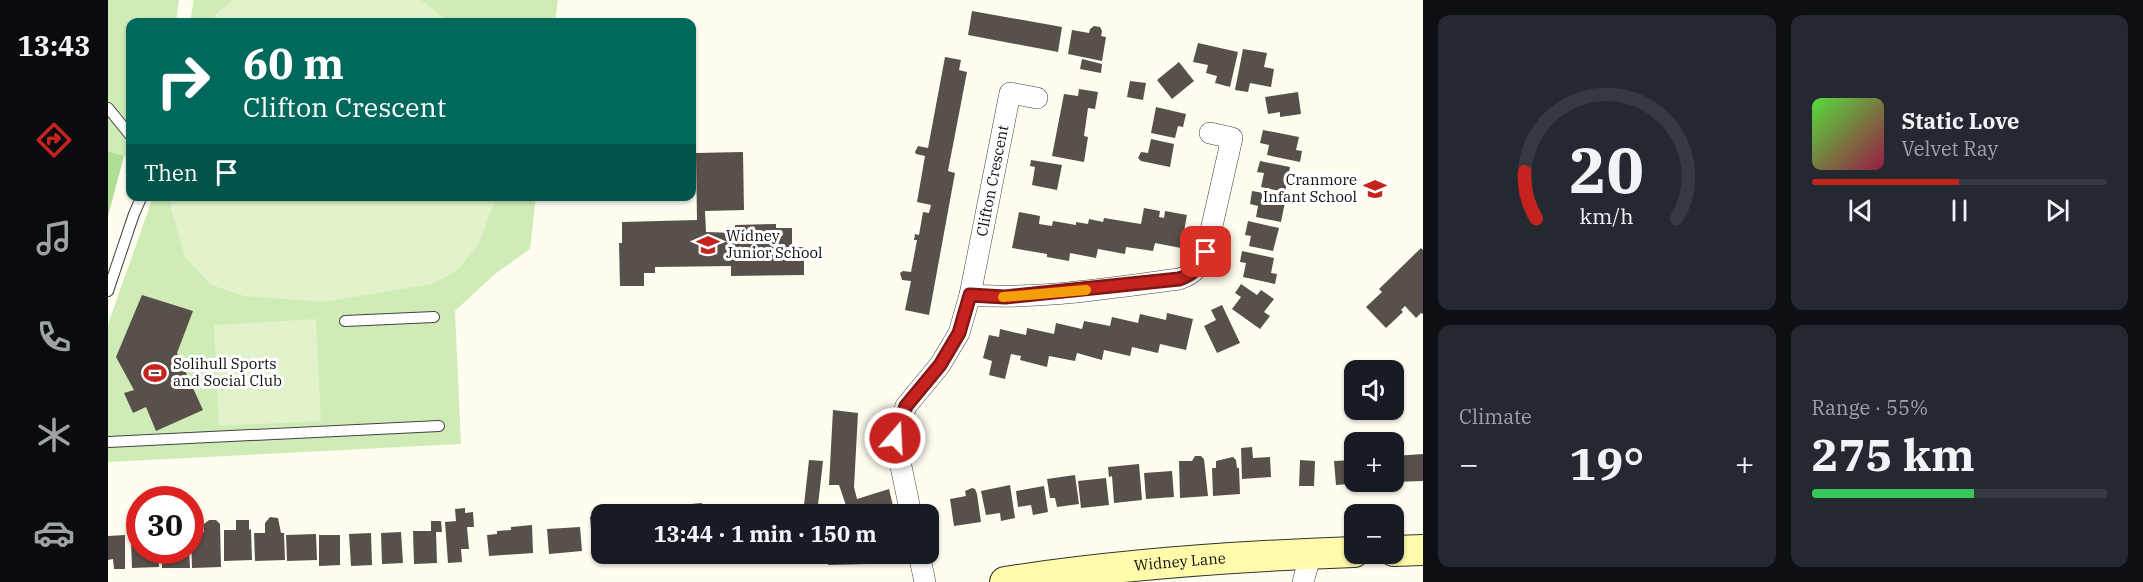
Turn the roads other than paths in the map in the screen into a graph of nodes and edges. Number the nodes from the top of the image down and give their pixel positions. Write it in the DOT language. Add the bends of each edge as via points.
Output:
graph roads {
  1 [pos="1037,98"];
  2 [pos="108,108"];
  3 [pos="126,130"];
  4 [pos="1210,133"];
  5 [pos="140,201"];
  6 [pos="108,291"];
  7 [pos="970,295"];
  8 [pos="434,317"];
  9 [pos="345,321"];
  10 [pos="439,426"];
  11 [pos="108,442"];
  12 [pos="909,504"];
  13 [pos="1423,550"];
  14 [pos="1404,551"];
  15 [pos="1344,552"];
  16 [pos="1311,553"];
  17 [pos="921,564"];
  18 [pos="925,582"];
  19 [pos="1005,582"];
  20 [pos="1303,582"];
  1 -- 7 [label="street, Clifton Crescent" via="1010,93"];
  2 -- 3 [label="lane"];
  4 -- 7 [label="street" via="1232,138 1206,252 1190,275 1034,295"];
  5 -- 6 [label="lane"];
  7 -- 12 [label="street, Clifton Crescent" via="959,333 940,365 906,406 895,438"];
  8 -- 9 [label="lane"];
  10 -- 11 [label="lane"];
  13 -- 14 [label="street"];
  15 -- 16 [label="street, Widney Lane"];
  16 -- 19 [label="street, Widney Lane" via="1077,571"];
  16 -- 20 [label="street"];
  17 -- 18 [label="street"];
}
